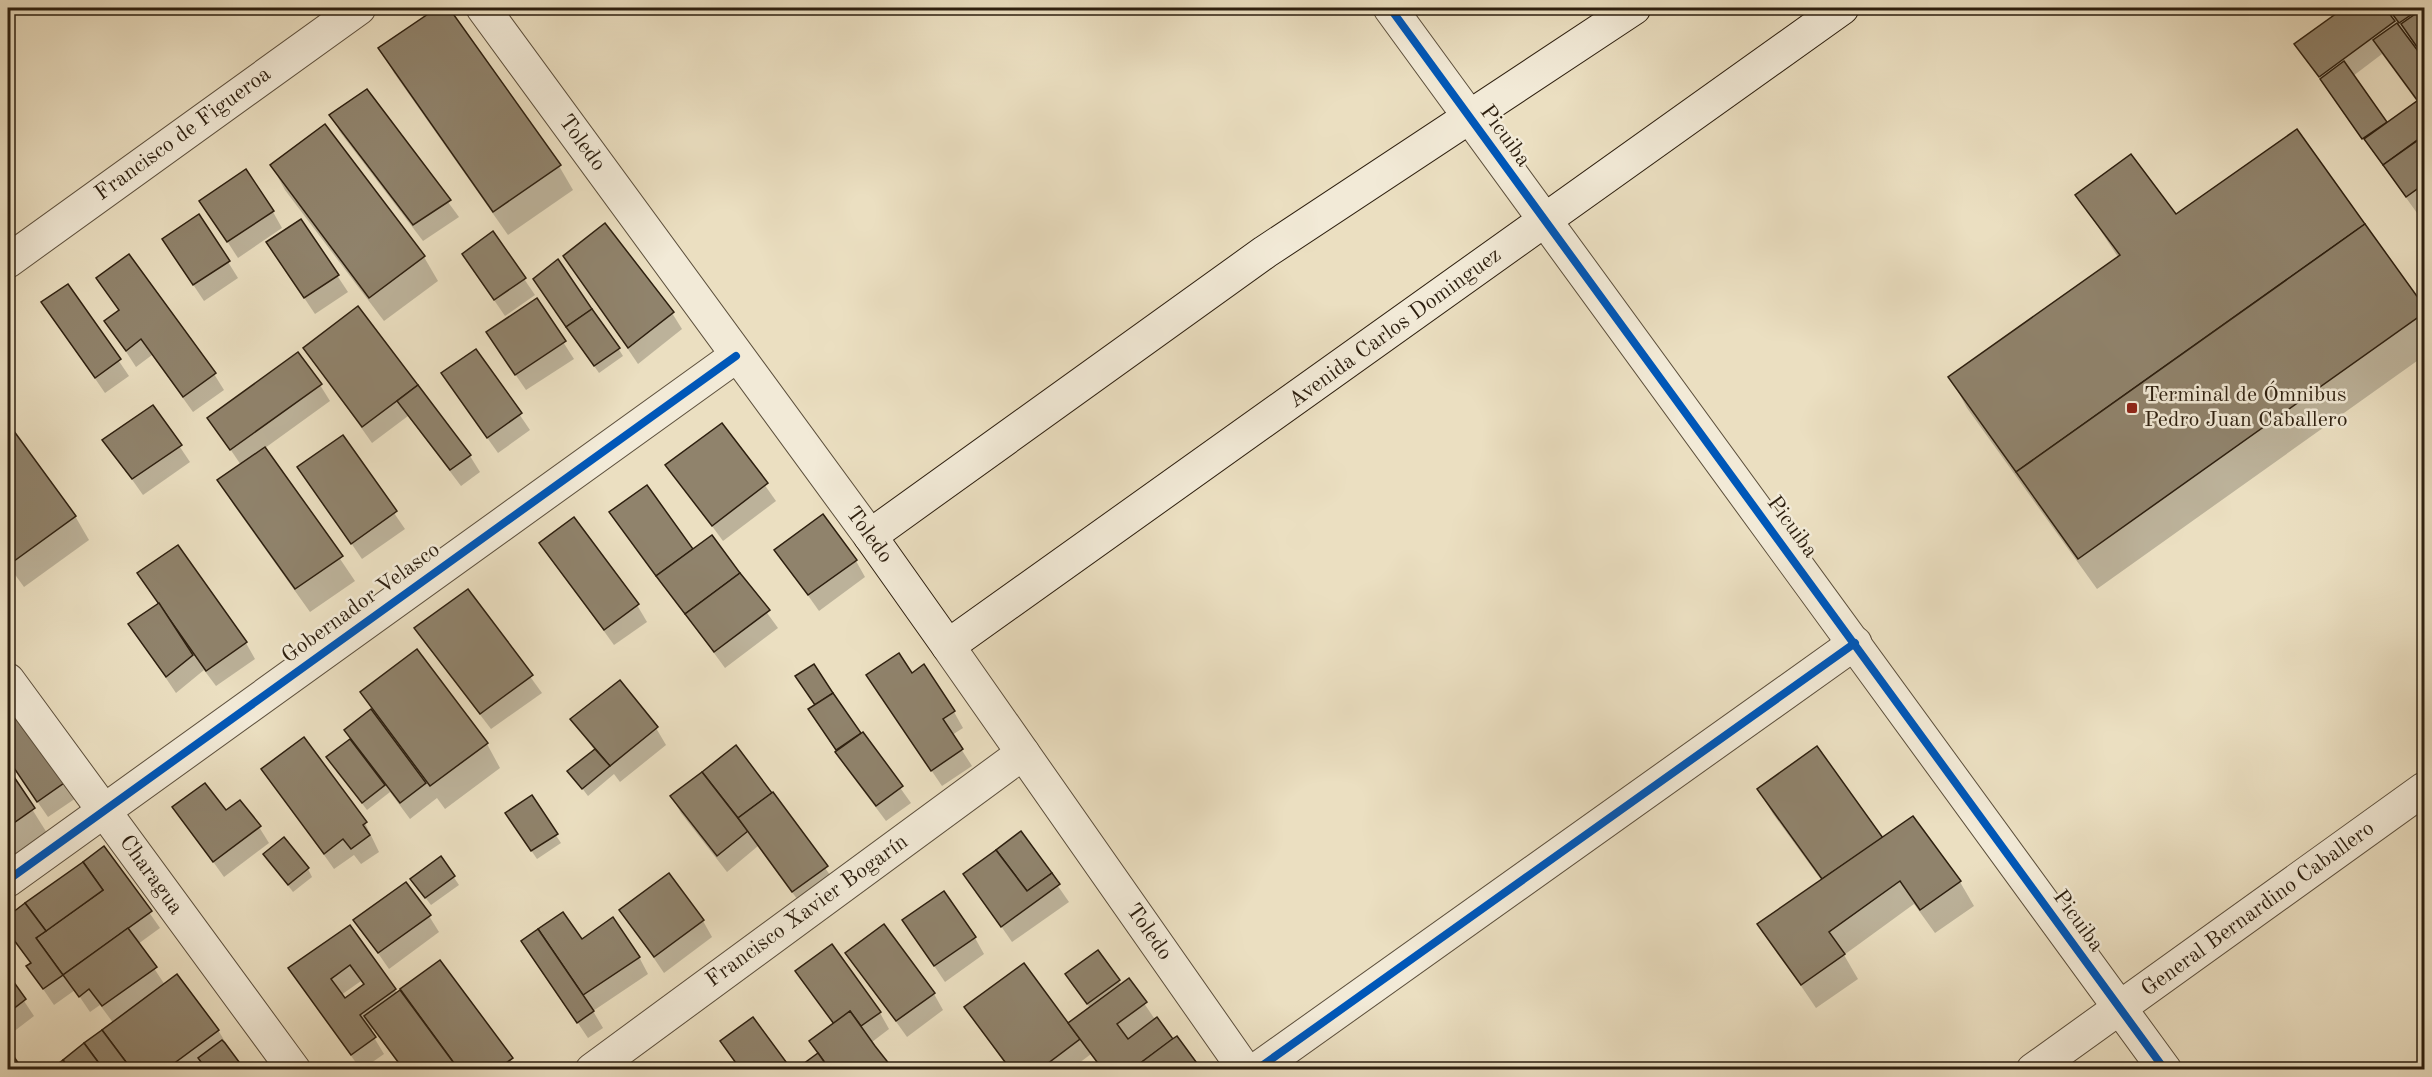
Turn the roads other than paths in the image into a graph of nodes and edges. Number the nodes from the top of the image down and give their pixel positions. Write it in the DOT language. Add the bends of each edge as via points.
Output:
graph roads {
  1 [pos="359,8"];
  2 [pos="483,8"];
  3 [pos="1390,8"];
  4 [pos="1634,8"];
  5 [pos="1842,8"];
  6 [pos="1469,117"];
  7 [pos="1544,220"];
  8 [pos="8,261"];
  9 [pos="736,356"];
  10 [pos="870,536"];
  11 [pos="1855,643"];
  12 [pos="948,646"];
  13 [pos="8,680"];
  14 [pos="1023,753"];
  15 [pos="2424,789"];
  16 [pos="104,810"];
  17 [pos="8,880"];
  18 [pos="2120,1008"];
  19 [pos="294,1070"];
  20 [pos="592,1070"];
  21 [pos="1245,1070"];
  22 [pos="1256,1070"];
  23 [pos="2033,1070"];
  24 [pos="2165,1070"];
  1 -- 8 [label="street, Francisco de Figueroa"];
  2 -- 9 [label="street, Toledo"];
  3 -- 6 [label="street, Picuiba"];
  4 -- 6 [label="street"];
  5 -- 7 [label="street, Avenida Carlos Dominguez"];
  6 -- 7 [label="street, Picuiba"];
  6 -- 10 [label="street" via="1265,252"];
  7 -- 11 [label="street, Picuiba"];
  7 -- 12 [label="street, Avenida Carlos Dominguez"];
  9 -- 10 [label="street, Toledo"];
  9 -- 16 [label="street, Gobernador Velasco"];
  10 -- 12 [label="street, Toledo"];
  11 -- 18 [label="street, Picuiba"];
  11 -- 22 [label="street"];
  12 -- 14 [label="street, Toledo"];
  13 -- 16 [label="street, Charagua"];
  14 -- 20 [label="street, Francisco Xavier Bogarín"];
  14 -- 21 [label="street, Toledo"];
  15 -- 18 [label="street, General Bernardino Caballero"];
  16 -- 17 [label="street, Gobernador Velasco"];
  16 -- 19 [label="street, Charagua"];
  18 -- 23 [label="street, General Bernardino Caballero"];
  18 -- 24 [label="street, Picuiba"];
}
